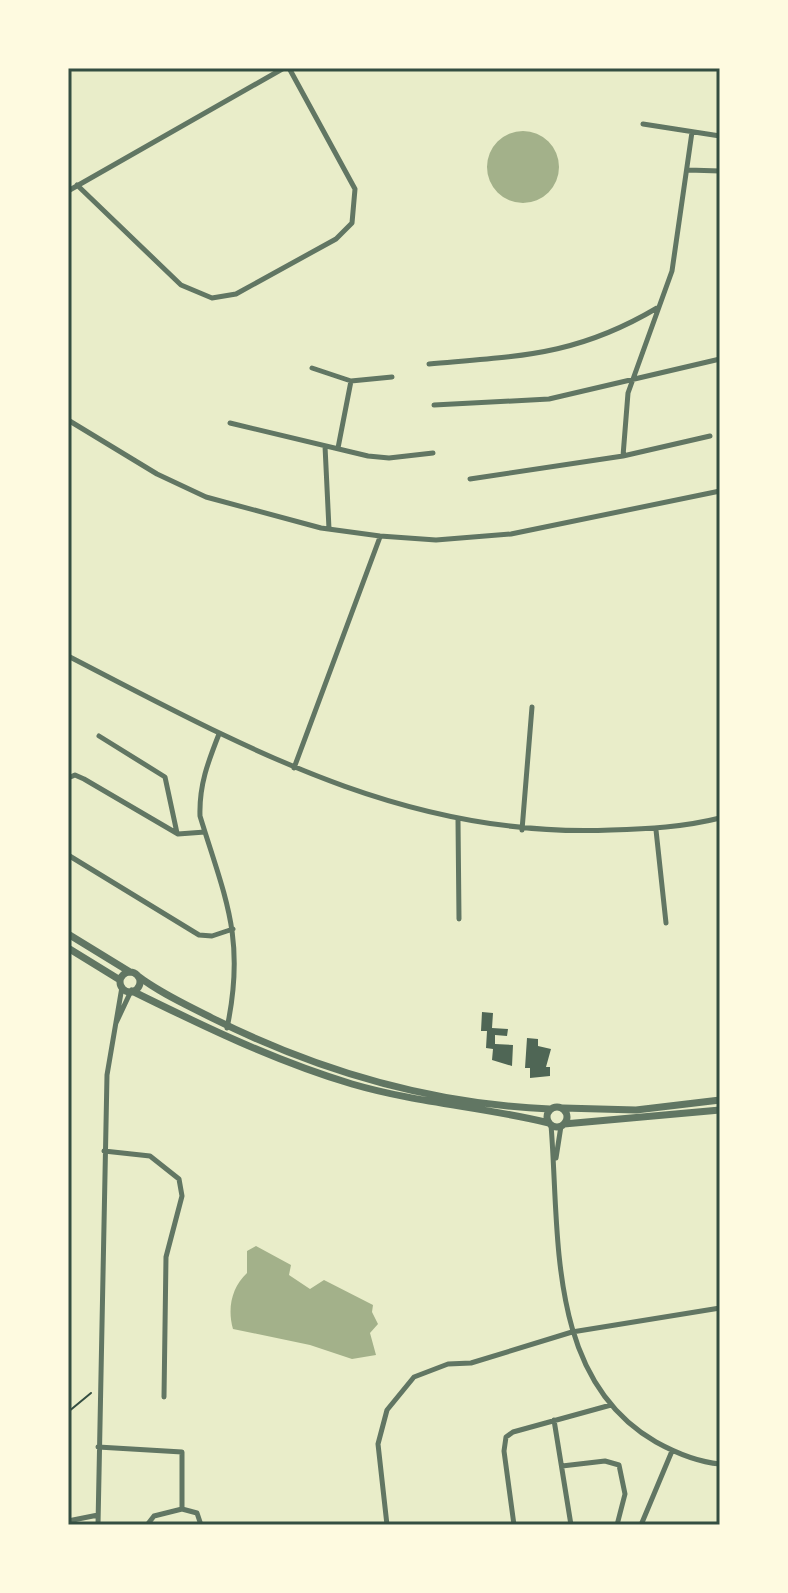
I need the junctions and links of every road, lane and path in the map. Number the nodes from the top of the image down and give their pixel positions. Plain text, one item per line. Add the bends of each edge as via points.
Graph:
1 (287, 68) edge
2 (643, 124) dead end
3 (692, 132) junction
4 (720, 136) edge
5 (688, 170) junction
6 (720, 171) edge
7 (77, 185) junction
8 (68, 191) edge
9 (657, 308) junction
10 (720, 359) edge
11 (429, 364) dead end
12 (312, 368) dead end
13 (392, 377) dead end
14 (634, 378) junction
15 (351, 381) junction
16 (434, 405) dead end
17 (68, 420) edge
18 (230, 423) dead end
19 (710, 436) dead end
20 (325, 446) junction
21 (338, 448) junction
22 (433, 453) dead end
23 (623, 456) junction
24 (470, 479) dead end
25 (720, 491) edge
26 (329, 529) junction
27 (380, 536) junction
28 (68, 656) edge
29 (532, 707) dead end
30 (219, 734) junction
31 (99, 736) dead end
32 (294, 768) junction
33 (68, 778) edge
34 (720, 818) edge
35 (458, 820) junction
36 (522, 830) junction
37 (656, 830) junction
38 (205, 832) junction
39 (178, 834) junction
40 (68, 855) edge
41 (459, 919) dead end
42 (666, 923) dead end
43 (233, 929) junction
44 (68, 934) edge
45 (68, 948) edge
46 (134, 974) junction
47 (121, 984) junction
48 (132, 991) junction
49 (115, 1024) junction
50 (227, 1026) junction
51 (224, 1036) junction
52 (720, 1100) edge
53 (563, 1108) junction
54 (550, 1109) junction
55 (720, 1110) edge
56 (550, 1124) junction
57 (563, 1125) junction
58 (104, 1151) junction
59 (555, 1167) junction
60 (720, 1308) edge
61 (572, 1332) junction
62 (100, 1388) junction
63 (164, 1397) dead end
64 (611, 1405) junction
65 (68, 1412) edge
66 (554, 1420) junction
67 (98, 1447) junction
68 (672, 1451) junction
69 (720, 1464) edge
70 (562, 1466) junction
71 (182, 1509) junction
72 (98, 1515) junction
73 (68, 1521) edge
74 (98, 1525) edge
75 (147, 1525) edge
76 (201, 1525) edge
77 (387, 1525) edge
78 (514, 1525) edge
79 (571, 1525) edge
80 (617, 1525) edge
81 (641, 1525) edge

1 - 7 street
1 - 7 street via 355,189 352,223 324,246 236,294 201,296 181,285
2 - 3 street
3 - 4 street
3 - 5 street
5 - 6 street
5 - 9 street via 672,271
7 - 8 street
9 - 11 street via 597,337 545,354
9 - 14 street
10 - 14 street
12 - 15 street
13 - 15 street
14 - 16 street via 549,399
14 - 23 street via 625,404
15 - 21 street
17 - 26 street via 184,488
18 - 20 street
19 - 23 street
20 - 21 street
20 - 26 street
21 - 22 street via 389,458
23 - 24 street
25 - 27 street via 511,534 436,540
26 - 27 street
27 - 32 street
28 - 30 street
29 - 36 street
30 - 32 street
30 - 38 street via 200,785
31 - 39 street via 165,777
32 - 35 street
33 - 39 street via 84,779
34 - 37 street
35 - 36 street
35 - 41 street
36 - 37 street
37 - 42 street
38 - 39 street
38 - 43 street
40 - 43 street via 199,935
43 - 50 street
44 - 46 street
45 - 47 street
46 - 47 street
46 - 48 street via 139,985
46 - 50 street
47 - 48 street
47 - 49 street
48 - 49 street
48 - 51 street
49 - 58 street
50 - 51 street
50 - 54 street via 293,1056 405,1090
51 - 56 street via 351,1084
52 - 53 street via 636,1110
53 - 54 street
53 - 57 street
54 - 56 street
55 - 57 street
56 - 57 street
56 - 59 street
57 - 59 street
58 - 62 street
58 - 63 street via 150,1156 179,1179 182,1196 166,1257
59 - 61 street via 556,1239
60 - 61 street
61 - 64 street
61 - 77 street via 414,1377 383,1420 378,1460
62 - 65 path
62 - 67 street
64 - 66 street
64 - 68 street via 632,1428
66 - 70 street
66 - 78 street via 506,1437
67 - 71 street via 182,1452
67 - 72 street
68 - 69 street
68 - 81 street
70 - 79 street
70 - 80 street via 605,1461 619,1465 625,1494
71 - 75 street via 154,1516
71 - 76 street via 197,1513
72 - 73 street
72 - 74 street

